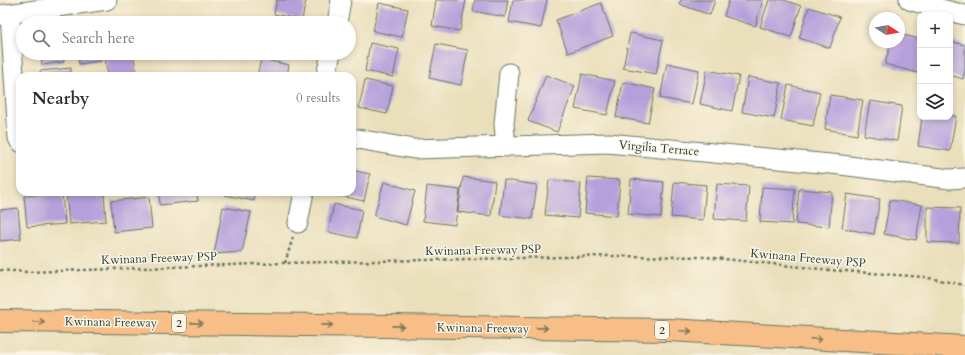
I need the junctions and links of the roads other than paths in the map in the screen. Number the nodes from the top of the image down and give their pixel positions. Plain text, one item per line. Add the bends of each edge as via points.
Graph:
1 (107, 0) edge
2 (341, 0) edge
3 (909, 0) edge
4 (5, 15) edge
5 (965, 15) edge
6 (338, 16) edge
7 (329, 60) edge
8 (327, 72) edge
9 (509, 73) dead end
10 (16, 119) edge
11 (356, 139) edge
12 (506, 146) junction
13 (965, 178) edge
14 (303, 196) edge
15 (298, 223) road end
16 (0, 322) edge
17 (965, 348) edge

1 - 4 street
2 - 6 street
3 - 5 street
4 - 10 street
7 - 8 street
9 - 12 street via 504,124
11 - 12 street, Virgilia Terrace via 414,149
12 - 13 street, Virgilia Terrace via 608,144 841,165 950,179
14 - 15 street
16 -> 17 highway, Kwinana Freeway / 2 via 669,330

